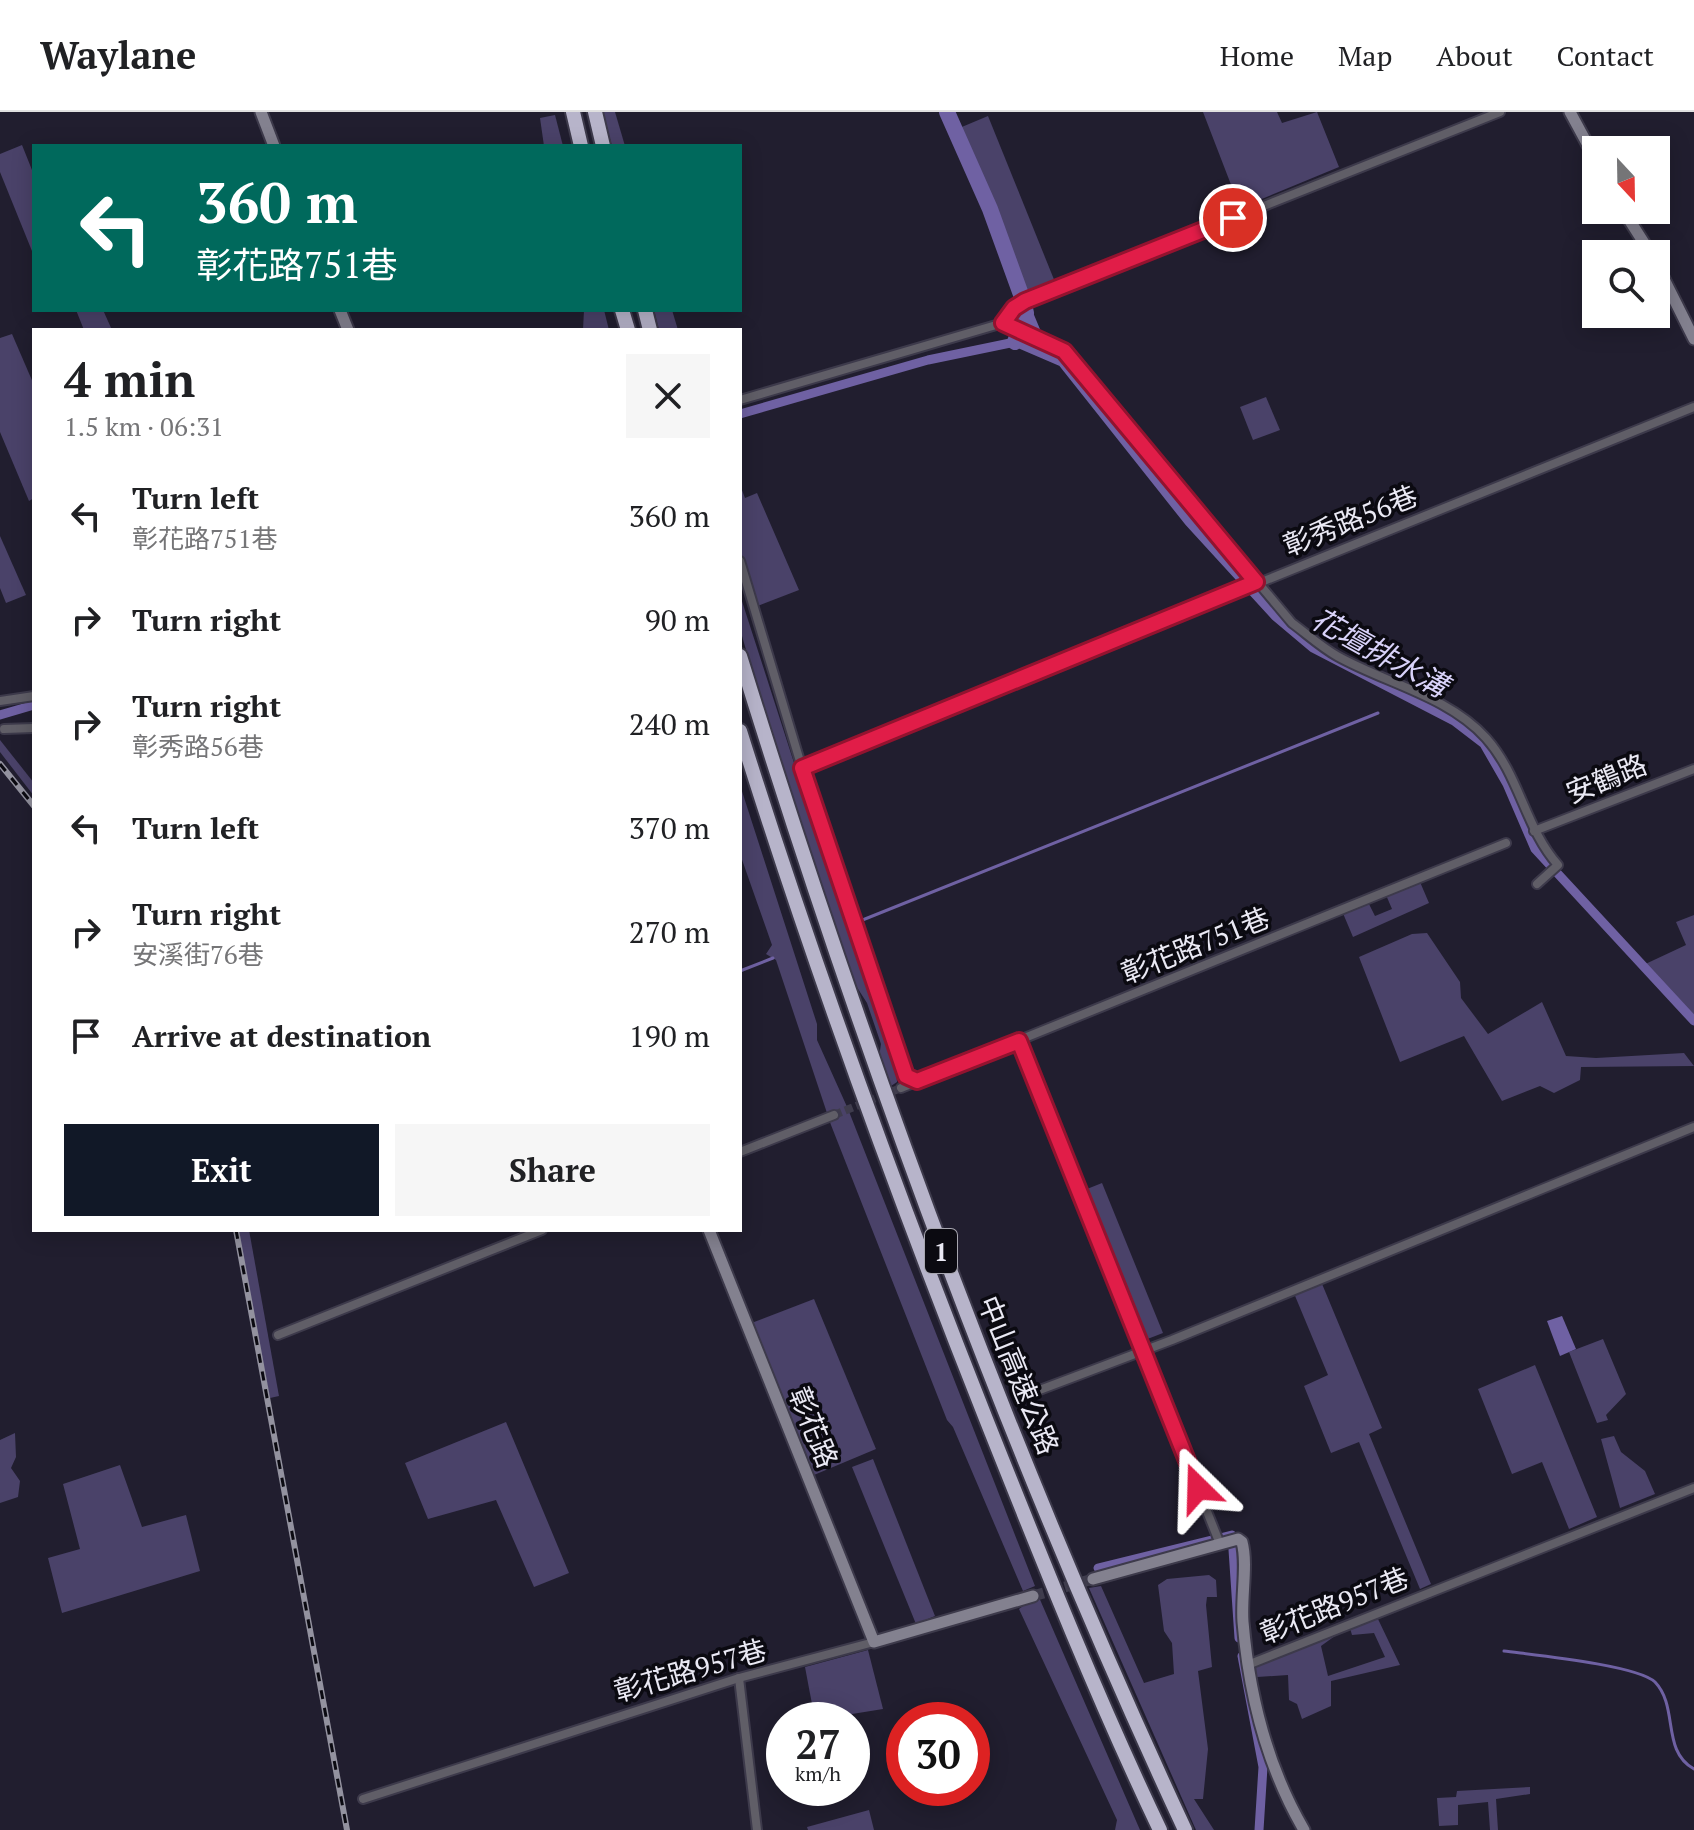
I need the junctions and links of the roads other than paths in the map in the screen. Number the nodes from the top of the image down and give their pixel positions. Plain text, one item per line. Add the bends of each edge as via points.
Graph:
1 (261, 112) edge
2 (573, 112) edge
3 (595, 112) edge
4 (1500, 112) edge
5 (1570, 112) edge
6 (1583, 136) edge
7 (273, 144) edge
8 (581, 144) edge
9 (603, 144) edge
10 (1670, 291) edge
11 (1003, 323) junction
12 (1694, 339) edge
13 (742, 399) edge
14 (1694, 407) edge
15 (742, 568) edge
16 (1256, 582) junction
17 (742, 662) edge
18 (32, 696) edge
19 (0, 701) edge
20 (32, 728) edge
21 (4, 729) dead end
22 (742, 737) edge
23 (802, 768) junction
24 (1694, 769) edge
25 (1534, 831) junction
26 (1506, 843) dead end
27 (1537, 884) dead end
28 (1019, 1041) junction
29 (917, 1081) junction
30 (901, 1088) tunnel mouth
31 (834, 1115) tunnel mouth
32 (1694, 1127) edge
33 (742, 1151) edge
34 (537, 1232) edge
35 (710, 1232) edge
36 (278, 1335) dead end
37 (1143, 1350) junction
38 (1029, 1394) dead end
39 (1694, 1488) edge
40 (1220, 1544) junction
41 (1093, 1579) tunnel mouth
42 (1033, 1596) tunnel mouth
43 (874, 1642) junction
44 (1250, 1664) junction
45 (739, 1678) junction
46 (363, 1799) dead end
47 (757, 1830) edge
48 (1160, 1830) edge
49 (1185, 1830) edge
50 (1304, 1830) edge

1 - 7 street
2 - 8 highway
3 - 9 highway
4 - 11 street via 1025,301
5 - 6 street
10 - 12 street
11 - 13 street
11 - 16 street via 1064,351
14 - 16 street, 彰秀路56巷
15 - 23 street
16 - 23 street, 彰秀路56巷
16 - 25 street via 1292,623 1335,655 1445,706 1485,736 1517,785
17 - 49 highway, 中山高速公路 / 1 via 812,883 945,1262 1066,1563
18 - 19 street
20 - 21 street
22 - 48 highway, 中山高速公路 / 1 via 824,990 905,1215 1069,1625
23 - 29 street via 906,1076
24 - 25 street, 安鶴路
25 - 27 street via 1558,865
26 - 28 street, 彰花路751巷
28 - 29 street, 彰花路751巷
28 - 37 street
29 - 30 street, 彰花路751巷
31 - 33 street
32 - 37 street
34 - 36 street
35 - 43 street, 彰花路
37 - 38 street
37 - 40 street
39 - 44 street, 彰花路957巷
40 - 41 street
40 - 44 street, 彰花路957巷 via 1238,1539 1244,1549 1241,1589
42 - 43 street, 彰花路957巷
43 - 45 street, 彰花路957巷
44 - 50 street via 1272,1769
45 - 46 street, 彰花路957巷
45 - 47 street

